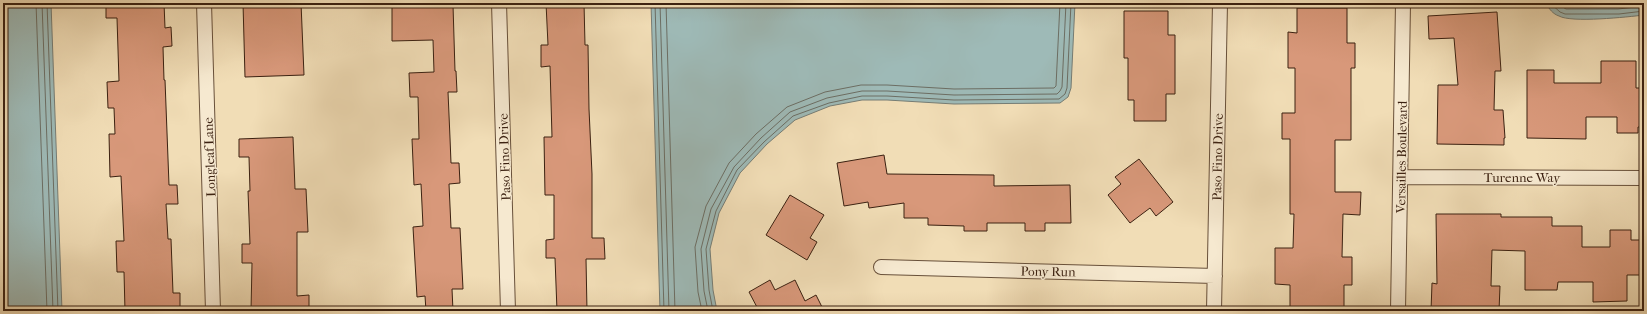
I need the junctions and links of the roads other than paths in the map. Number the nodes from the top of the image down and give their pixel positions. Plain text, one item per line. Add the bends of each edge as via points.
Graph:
1 (204, 3) edge
2 (499, 3) edge
3 (1220, 3) edge
4 (1403, 3) edge
5 (1401, 177) junction
6 (1644, 178) edge
7 (881, 268) dead end
8 (1215, 276) junction
9 (213, 311) edge
10 (508, 311) edge
11 (1214, 311) edge
12 (1398, 311) edge

1 - 9 street, Longleaf Lane
2 - 10 street, Paso Fino Drive
3 - 8 street, Paso Fino Drive
4 - 5 street, Versailles Boulevard
5 - 6 street, Turenne Way
5 - 12 street, Versailles Boulevard
7 - 8 street, Pony Run
8 - 11 street, Paso Fino Drive

